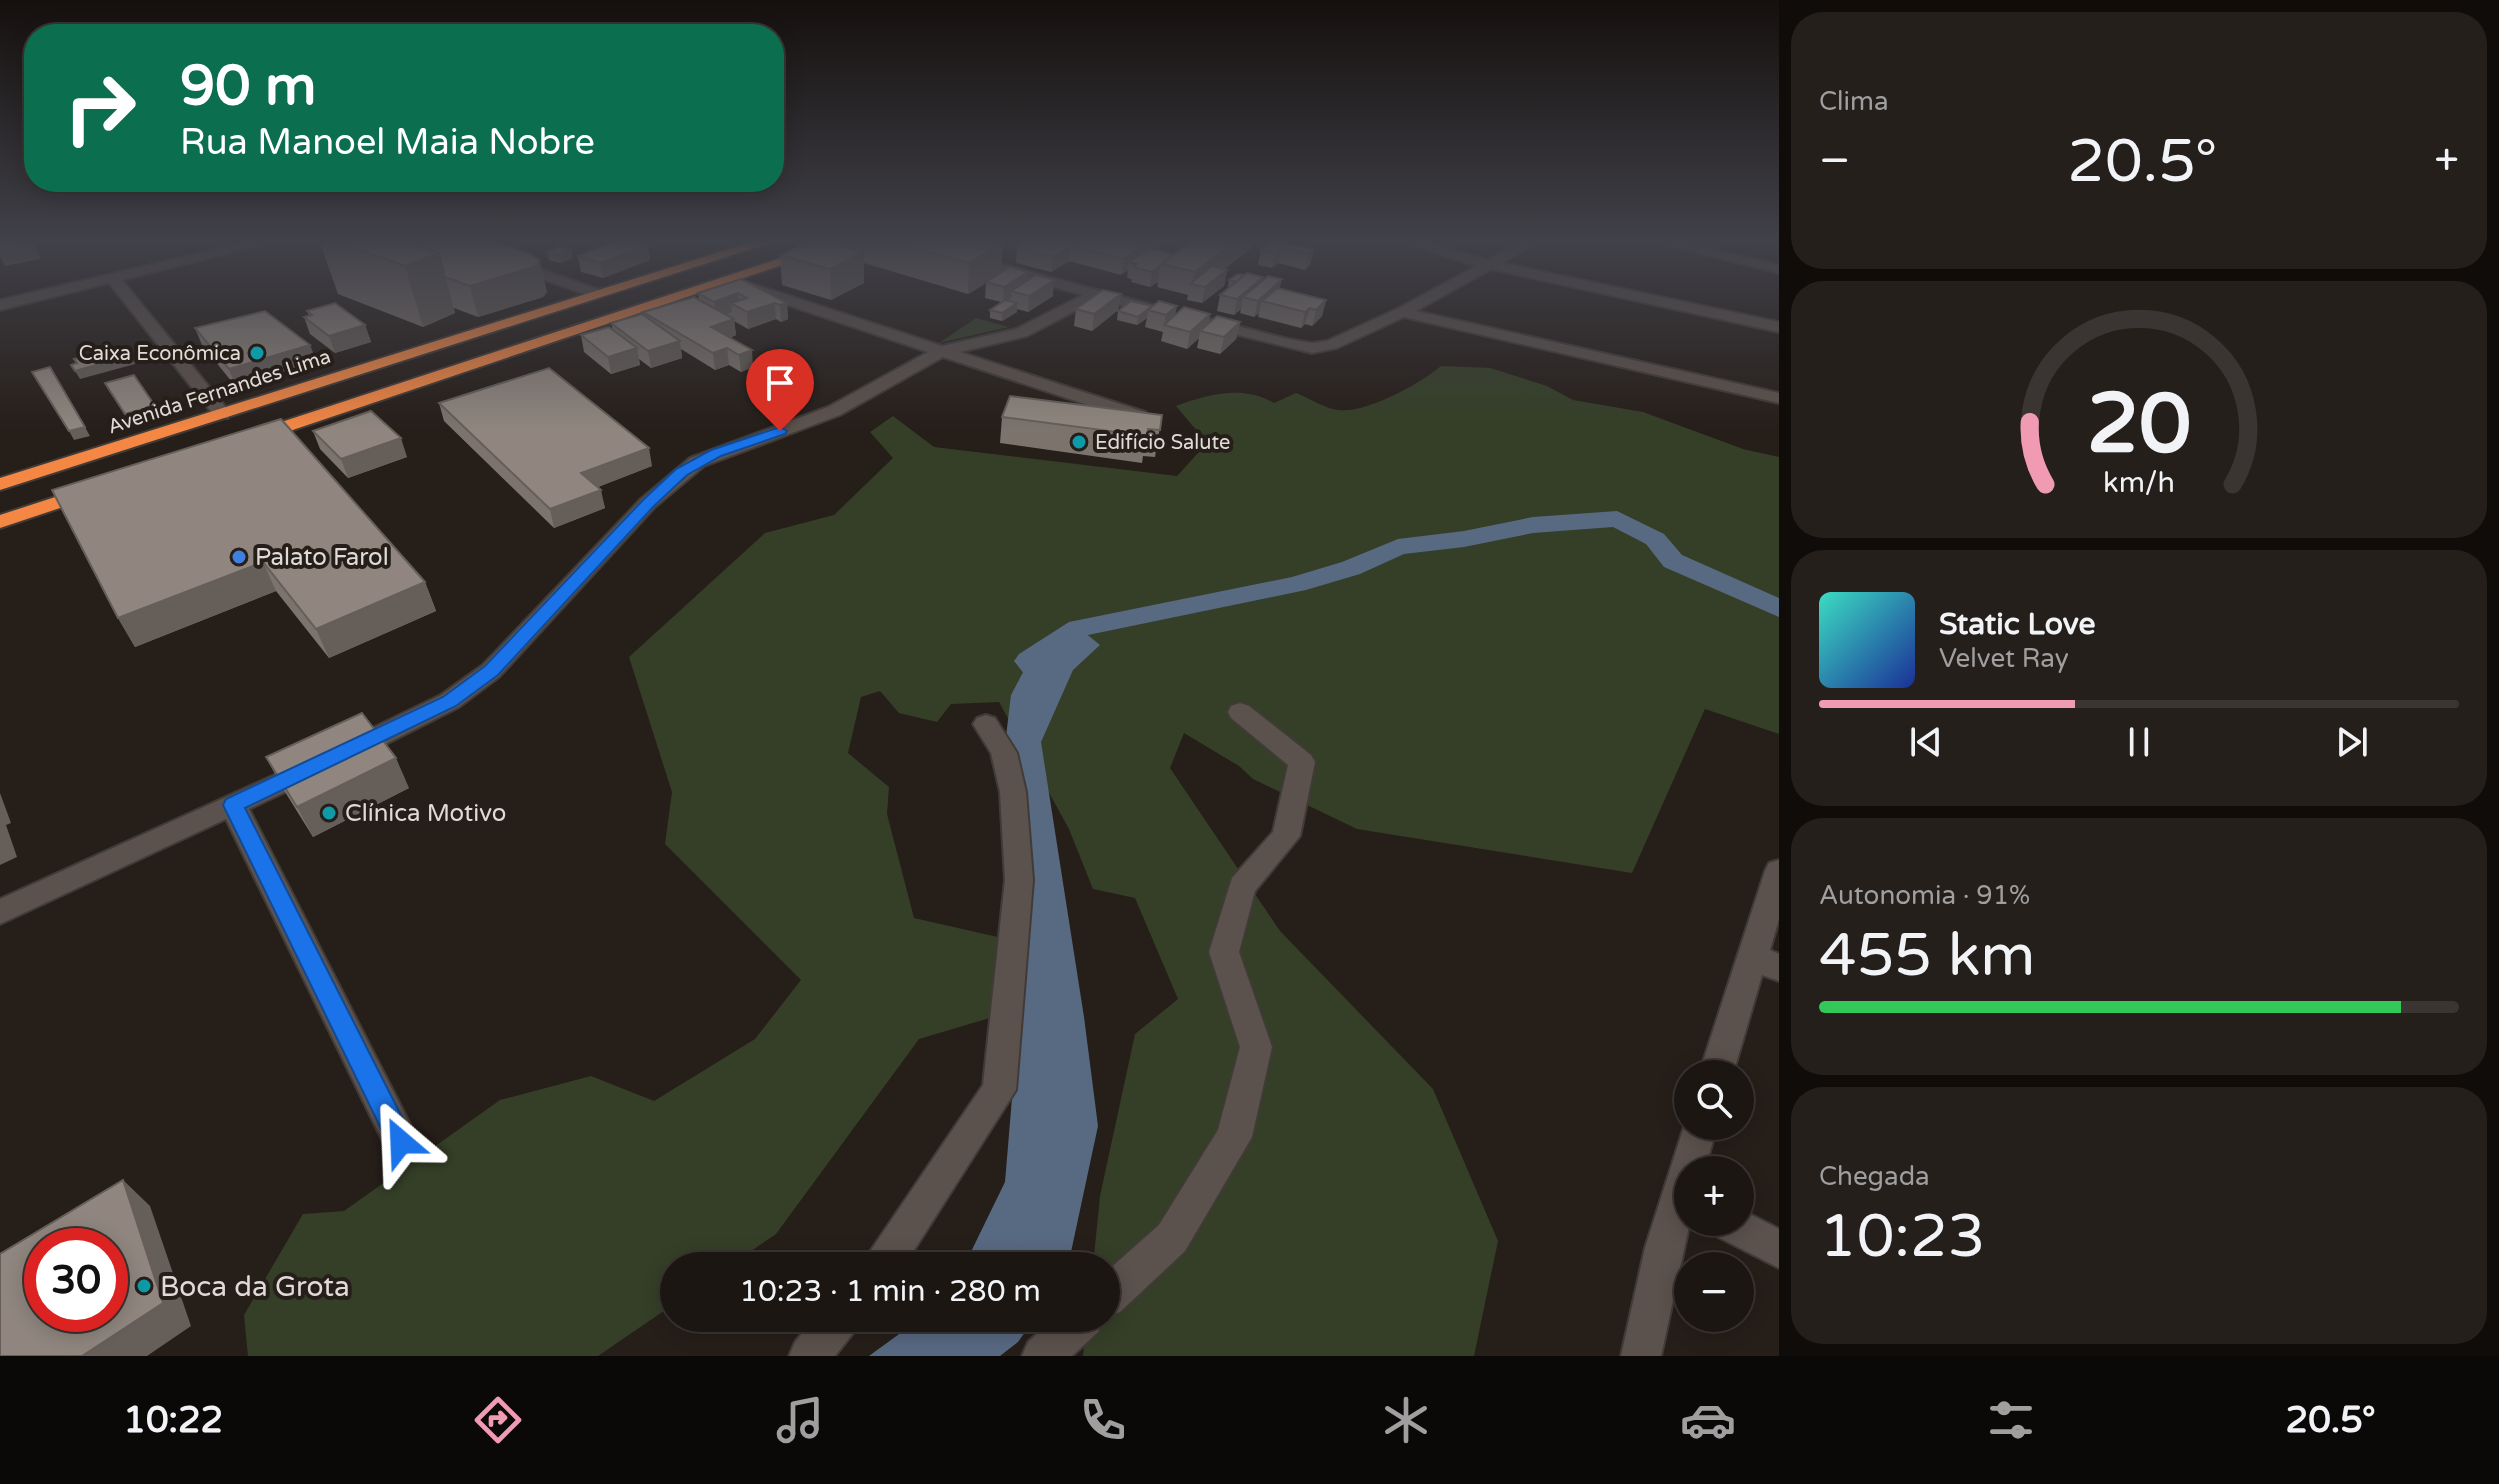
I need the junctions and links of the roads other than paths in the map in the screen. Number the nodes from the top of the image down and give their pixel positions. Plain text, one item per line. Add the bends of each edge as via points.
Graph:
1 (132, 303) edge
2 (569, 303) edge
3 (657, 303) edge
4 (797, 303) edge
5 (1079, 303) edge
6 (1131, 303) edge
7 (1419, 303) edge
8 (1668, 303) edge
9 (1408, 309) junction
10 (1779, 327) edge
11 (987, 343) junction
12 (941, 351) junction
13 (982, 365) junction
14 (1779, 398) edge
15 (222, 414) junction
16 (1139, 416) edge
17 (237, 443) edge
18 (0, 484) edge
19 (104, 487) edge
20 (0, 522) edge
21 (1240, 712) dead end
22 (986, 724) dead end
23 (233, 805) junction
24 (1779, 871) edge
25 (0, 912) edge
26 (1765, 962) edge
27 (1722, 1060) edge
28 (401, 1142) dead end
29 (1674, 1224) edge
30 (1754, 1236) edge
31 (1779, 1249) edge
32 (891, 1252) edge
33 (1120, 1285) edge
34 (829, 1332) edge
35 (1069, 1332) edge
36 (809, 1356) edge
37 (1042, 1356) edge
38 (1641, 1356) edge

1 - 15 street
2 - 15 highway, Avenida Fernandes Lima
3 - 17 highway
4 - 12 street
5 - 11 street via 1035,327
6 - 9 street via 1319,348
7 - 9 street
8 - 10 street
9 - 14 street
11 - 12 street
11 - 13 street
12 - 13 street
12 - 23 street via 834,411 689,467 648,503 491,671 450,701
13 - 16 street
15 - 18 highway, Avenida Fernandes Lima
19 - 20 highway
21 - 33 street via 1302,762 1286,836 1242,886 1224,952 1256,1047 1234,1137 1172,1238
22 - 32 street via 1004,753 1013,792 1019,880 999,1090
23 - 25 street
23 - 28 street
24 - 26 street
26 - 27 street
29 - 38 street
30 - 31 street
34 - 36 street
35 - 37 street

